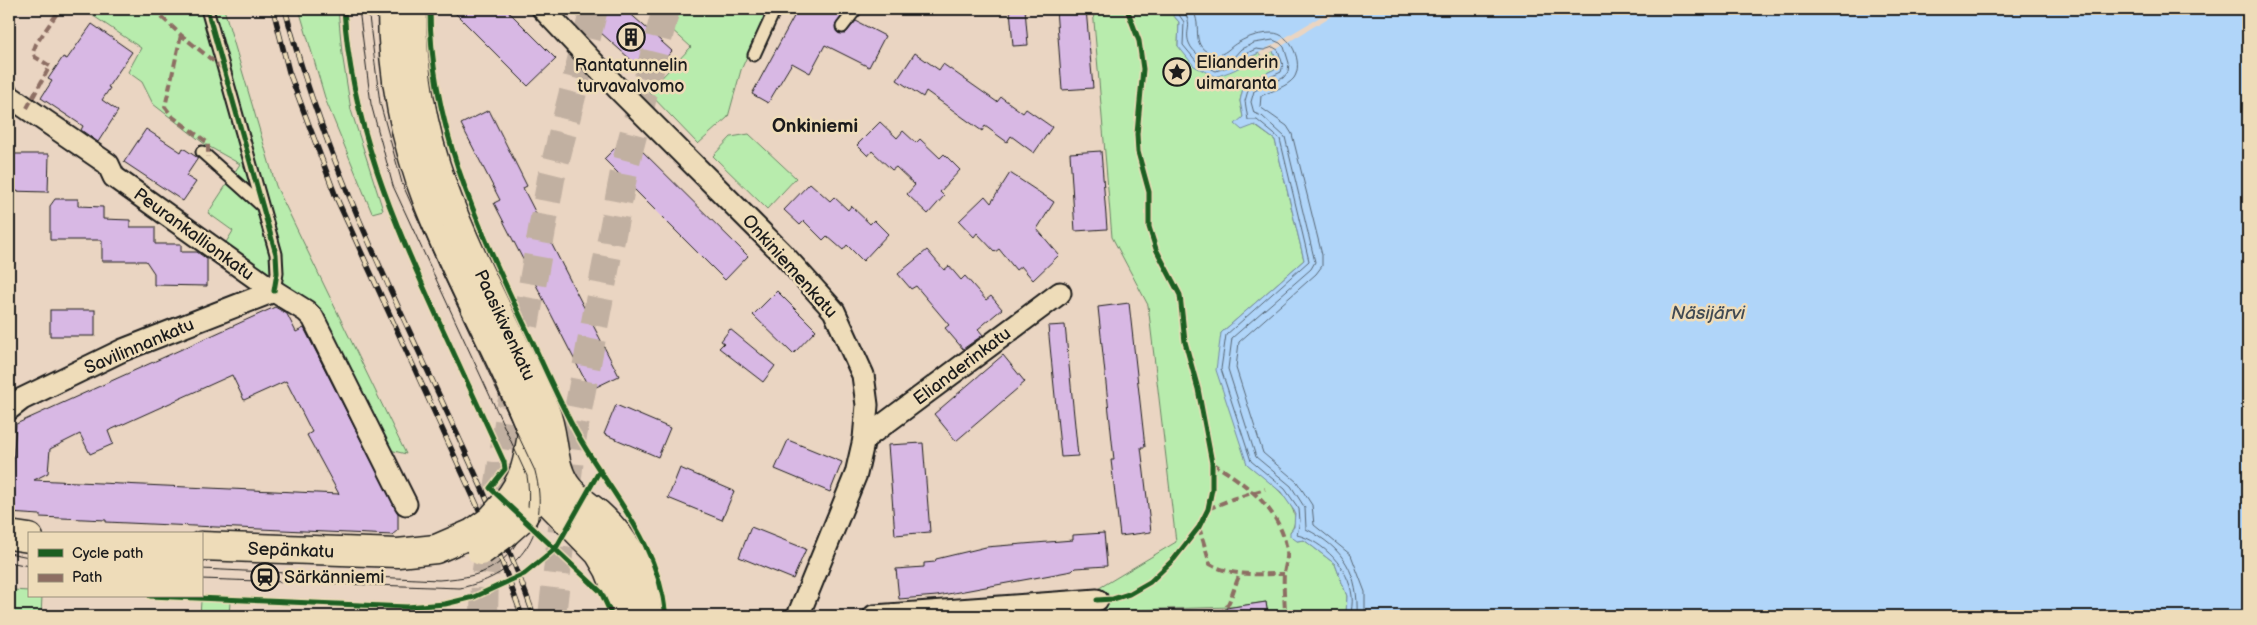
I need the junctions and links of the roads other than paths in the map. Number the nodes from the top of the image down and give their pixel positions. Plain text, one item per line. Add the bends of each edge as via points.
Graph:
1 (207, 9) edge
2 (392, 9) edge
3 (412, 9) edge
4 (543, 9) edge
5 (776, 9) edge
6 (856, 9) edge
7 (842, 27) dead end
8 (754, 55) dead end
9 (9, 96) edge
10 (202, 152) dead end
11 (261, 204) junction
12 (274, 291) junction
13 (1060, 292) dead end
14 (9, 408) edge
15 (542, 435) junction
16 (864, 440) junction
17 (524, 500) junction
18 (565, 503) junction
19 (406, 504) dead end
20 (9, 535) edge
21 (28, 538) edge
22 (202, 546) edge
23 (1097, 600) dead end
24 (627, 616) edge
25 (648, 616) edge
26 (798, 616) edge
27 (874, 616) edge

1 - 11 lane
2 - 15 main road, Paasikivenkatu via 404,118 422,185 450,256 522,408
3 - 15 main road, Paasikivenkatu via 421,96 443,186 482,279 546,413
4 - 16 street, Onkiniemenkatu via 834,310 863,375 867,405
5 - 8 lane
6 - 7 lane
9 - 12 street, Peurankallionkatu via 108,164 114,177
10 - 11 lane
11 - 12 lane via 276,254 278,273
12 - 14 street, Savilinnankatu via 123,350
12 - 19 street, Peurankallionkatu via 314,318
13 - 16 street, Elianderinkatu
15 - 17 main road via 549,468
15 - 18 main road, Paasikivenkatu via 560,474
16 - 26 street, Onkiniemenkatu via 856,474
17 - 18 main road
17 - 18 main road, Sepänkatu via 540,510
17 - 22 main road, Sepänkatu, bridge via 504,534 477,542 449,564 411,565 380,554
18 - 24 main road, Paasikivenkatu via 609,570
18 - 25 main road, Paasikivenkatu via 613,528 634,556
20 - 21 main road
23 - 27 street

